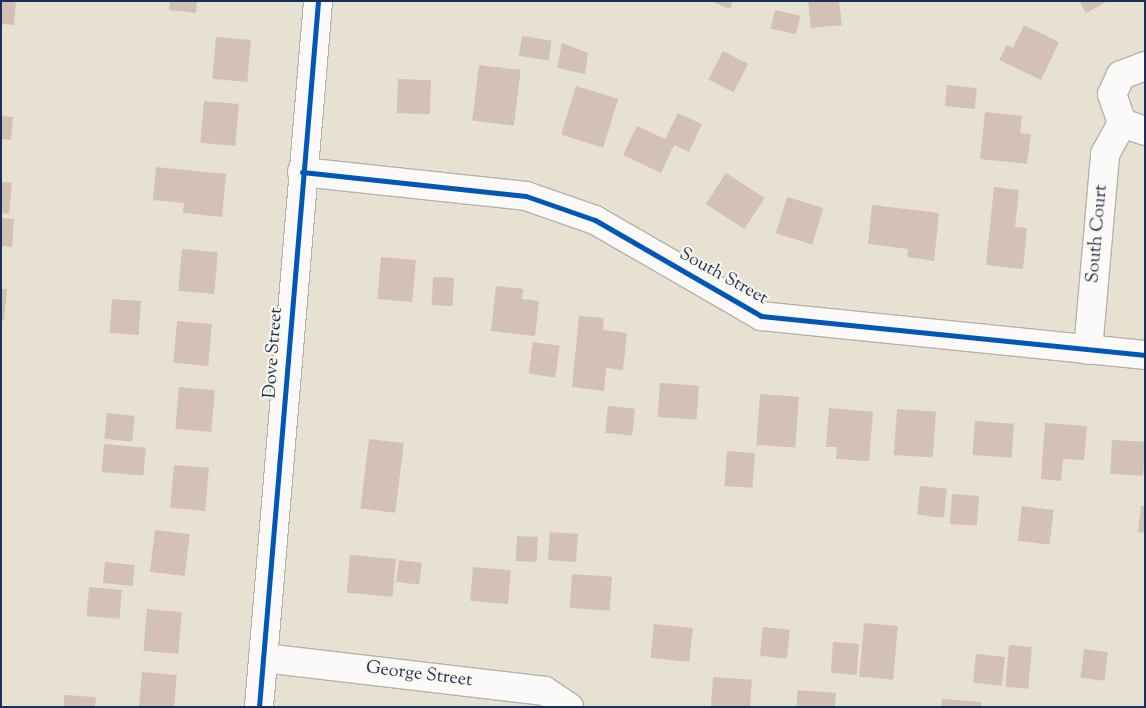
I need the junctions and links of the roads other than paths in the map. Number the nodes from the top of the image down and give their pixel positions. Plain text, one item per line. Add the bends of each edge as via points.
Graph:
1 (318, 1) edge
2 (1145, 66) edge
3 (1133, 127) edge
4 (302, 172) junction
5 (1088, 350) junction
6 (1145, 355) edge
7 (264, 658) junction
8 (259, 707) edge
9 (569, 707) edge

1 - 4 street, Dove Street
2 - 3 street, South Court via 1130,69 1115,84 1112,104
3 - 5 street, South Court via 1105,154
4 - 5 street, South Street via 526,196 595,220 761,316
4 - 7 street, Dove Street
5 - 6 street, South Street
7 - 8 street, Dove Street
7 - 9 street, George Street via 545,690

